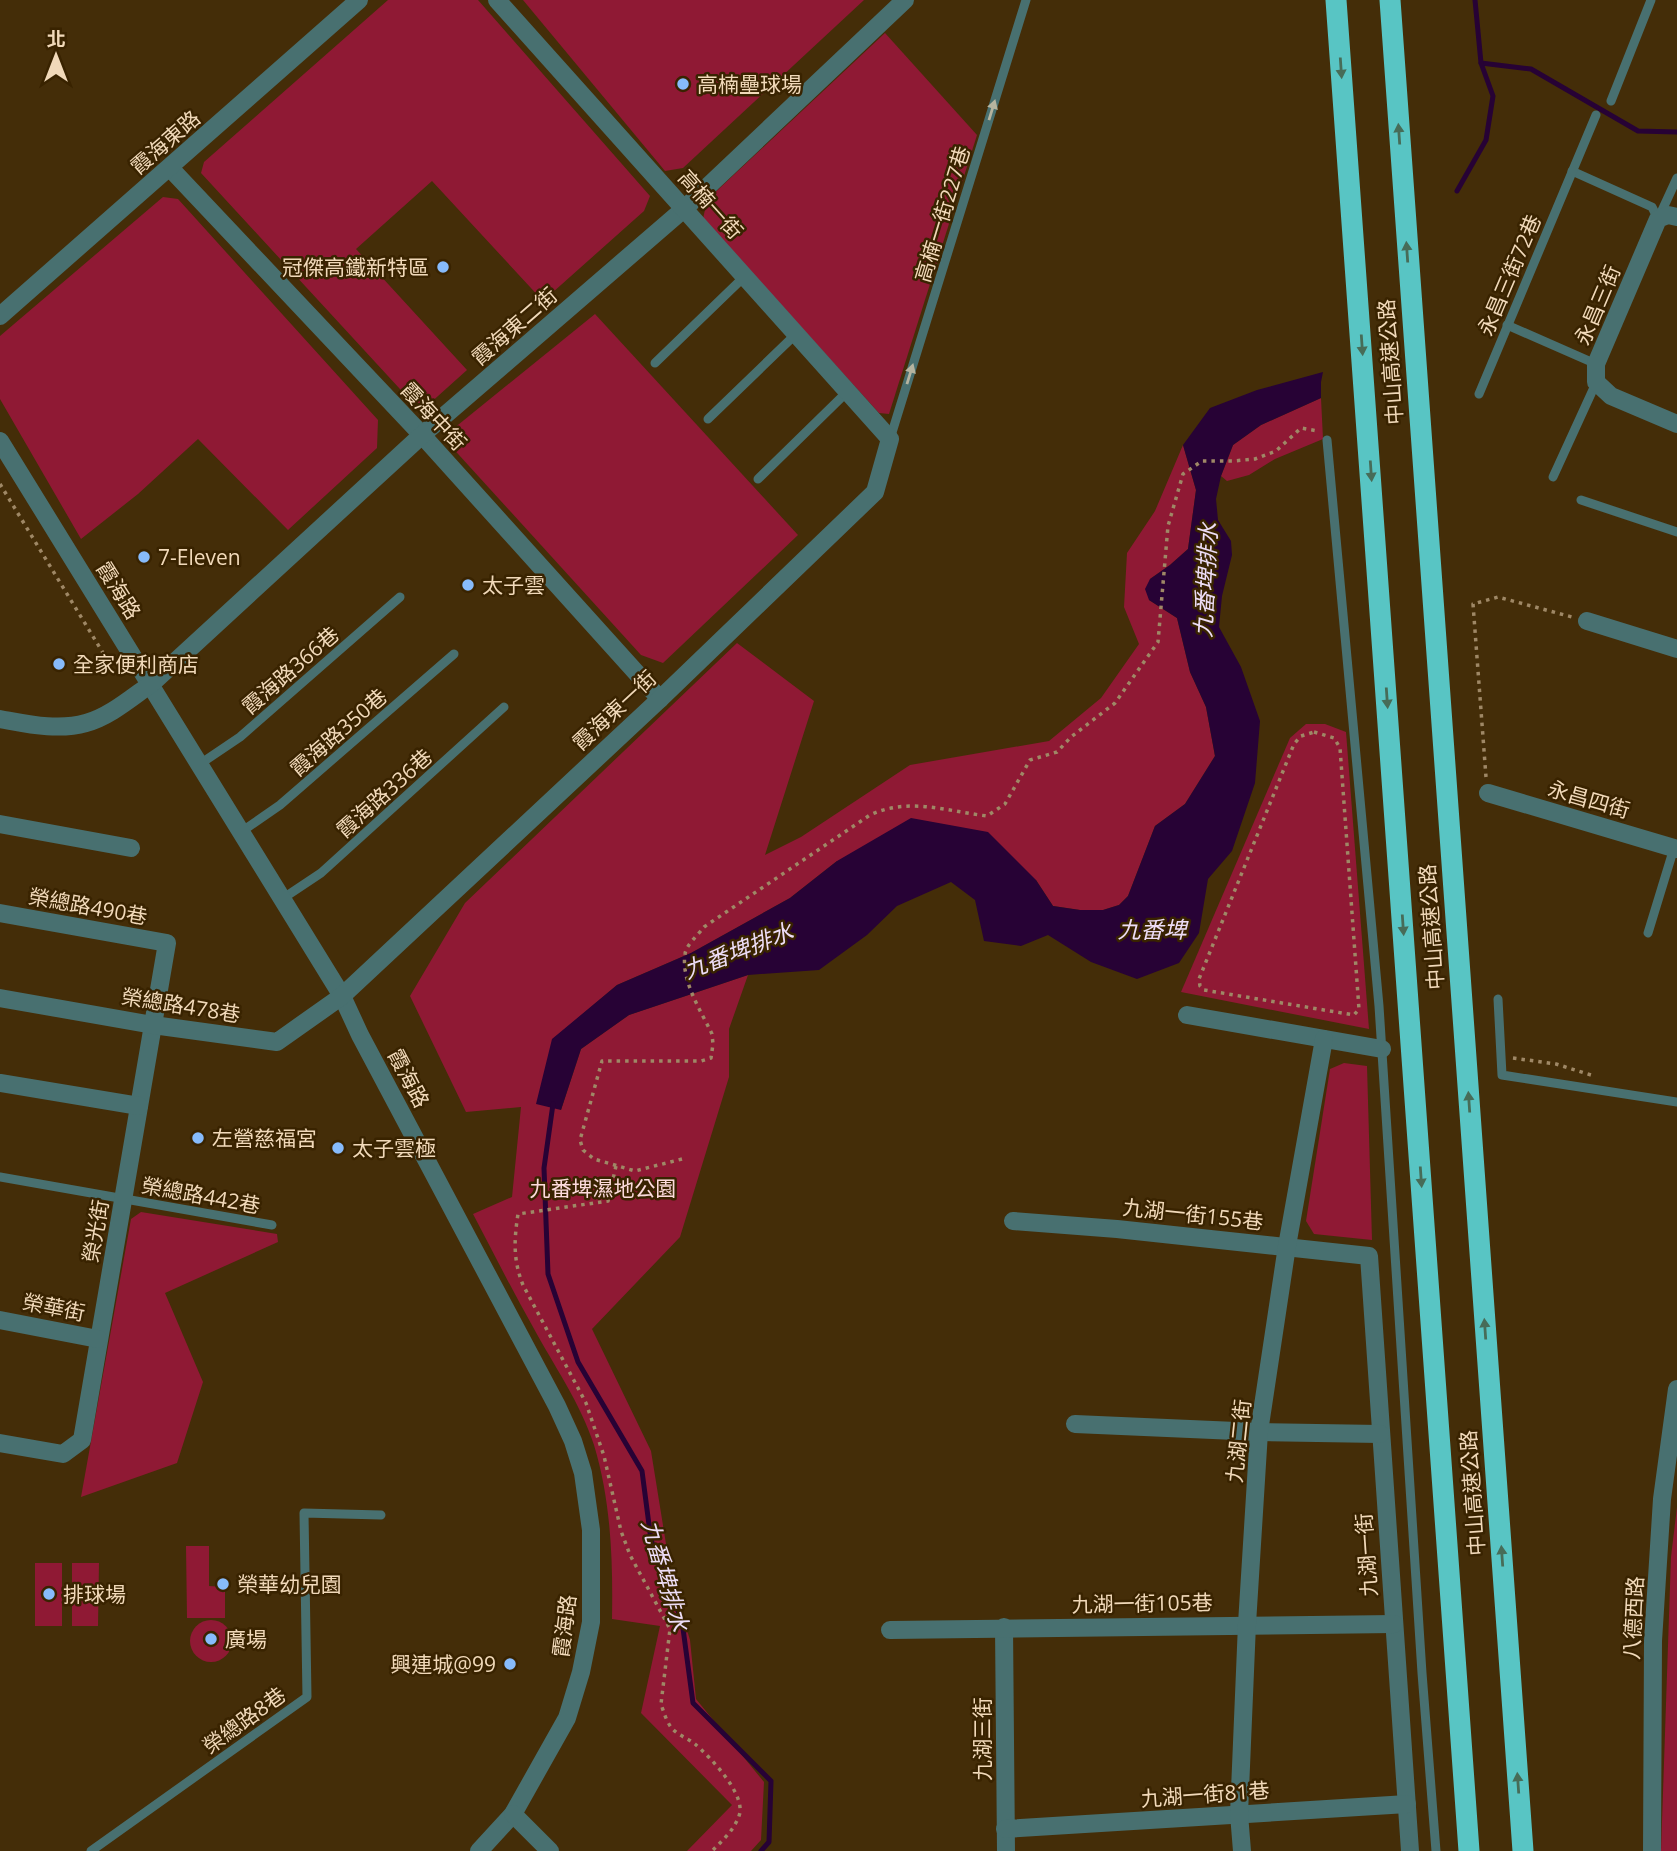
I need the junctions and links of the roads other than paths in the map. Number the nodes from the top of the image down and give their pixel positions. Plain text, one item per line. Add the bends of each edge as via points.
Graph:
1 (359, 0) edge
2 (498, 0) edge
3 (905, 0) edge
4 (1026, 0) edge
5 (1336, 0) edge
6 (1390, 0) edge
7 (1651, 0) edge
8 (1611, 101) dead end
9 (1596, 115) dead end
10 (170, 168) junction
11 (1572, 171) junction
12 (1677, 178) edge
13 (685, 208) junction
14 (1677, 217) edge
15 (1658, 219) junction
16 (745, 276) junction
17 (0, 316) edge
18 (1507, 325) junction
19 (796, 334) junction
20 (655, 362) dead end
21 (1596, 364) junction
22 (1597, 382) junction
23 (848, 391) junction
24 (1479, 394) dead end
25 (708, 419) dead end
26 (1677, 424) edge
27 (422, 435) junction
28 (890, 439) junction
29 (1327, 440) road end
30 (0, 441) edge
31 (1553, 477) dead end
32 (758, 479) dead end
33 (1581, 500) dead end
34 (1677, 533) edge
35 (400, 597) dead end
36 (1587, 621) road end
37 (1677, 649) edge
38 (454, 654) dead end
39 (151, 684) junction
40 (660, 699) junction
41 (504, 708) dead end
42 (0, 719) edge
43 (200, 764) junction
44 (1488, 793) road end
45 (0, 824) edge
46 (241, 832) junction
47 (131, 848) dead end
48 (1676, 848) edge
49 (282, 899) junction
50 (0, 914) edge
51 (1648, 933) dead end
52 (167, 943) joint
53 (342, 996) junction
54 (0, 999) edge
55 (1498, 999) dead end
56 (1187, 1015) dead end
57 (153, 1025) junction
58 (1324, 1039) junction
59 (1381, 1049) junction
60 (0, 1083) edge
61 (1677, 1102) edge
62 (139, 1106) junction
63 (0, 1177) edge
64 (124, 1199) junction
65 (1013, 1221) dead end
66 (272, 1225) dead end
67 (1287, 1247) junction
68 (1369, 1256) joint
69 (0, 1320) edge
70 (99, 1339) junction
71 (1677, 1389) edge
72 (1075, 1424) dead end
73 (1259, 1432) junction
74 (1380, 1434) junction
75 (0, 1443) edge
76 (381, 1515) dead end
77 (1247, 1624) junction
78 (1394, 1624) junction
79 (1004, 1627) junction
80 (890, 1630) dead end
81 (1407, 1804) junction
82 (513, 1814) junction
83 (1239, 1814) junction
84 (1005, 1829) junction
85 (91, 1851) edge
86 (479, 1851) edge
87 (550, 1851) edge
88 (1006, 1851) edge
89 (1242, 1851) edge
90 (1410, 1851) edge
91 (1436, 1851) edge
92 (1469, 1851) edge
93 (1523, 1851) edge
94 (1652, 1851) edge

1 - 10 street, 霞海東路
2 - 13 street, 高楠一街
3 - 13 street, 霞海東二街
28 -> 4 lane, 高楠一街227巷
5 -> 92 highway, 中山高速公路
93 -> 6 highway, 中山高速公路
7 - 8 lane
9 - 11 lane, 永昌三街72巷
10 - 17 street, 霞海東路
10 - 27 street, 霞海中街
11 - 15 lane via 1652,207
11 - 18 lane, 永昌三街72巷
12 - 15 lane
13 - 16 street, 高楠一街
13 - 27 street, 霞海東二街
14 - 15 street
15 - 21 street, 永昌三街
16 - 19 street, 高楠一街
16 - 20 lane
18 - 21 lane
18 - 24 lane, 永昌三街72巷
19 - 23 street, 高楠一街
19 - 25 lane
21 - 22 street, 永昌三街
22 - 26 street via 1611,397
22 - 31 lane
23 - 28 street, 高楠一街
23 - 32 lane
27 - 39 street, 霞海東二街
27 - 40 street, 霞海中街
28 - 40 street, 霞海東一街 via 874,492
29 - 59 lane
30 - 39 street, 霞海路
33 - 34 lane
35 - 43 lane, 霞海路366巷 via 240,737
36 - 37 street
38 - 46 lane, 霞海路350巷 via 280,806
39 - 42 street, 霞海東二街 via 89,723 41,726
39 - 43 street, 霞海路
40 - 53 street, 霞海東一街
41 - 49 lane, 霞海路336巷 via 321,873
43 - 46 street, 霞海路
44 - 48 street, 永昌四街
45 - 47 street
46 - 49 street, 霞海路
48 - 51 lane
49 - 53 street, 霞海路
50 - 52 street, 榮總路490巷
52 - 57 street, 榮光街
53 - 57 street, 榮總路478巷 via 277,1042
53 - 82 street, 霞海路 via 557,1406 583,1473 591,1530 591,1622 581,1672 567,1718
54 - 57 street, 榮總路478巷
55 - 61 lane via 1502,1075
56 - 58 street
57 - 62 street, 榮光街
58 - 59 street
58 - 67 street, 九湖二街
59 - 91 lane
60 - 62 street
62 - 64 street, 榮光街
63 - 64 lane, 榮總路442巷
64 - 66 lane, 榮總路442巷
64 - 70 street, 榮光街
65 - 67 street, 九湖一街155巷
67 - 68 street, 九湖一街155巷
67 - 73 street, 九湖二街
68 - 74 street, 九湖一街
69 - 70 street, 榮華街
70 - 75 street, 榮光街 via 82,1440 63,1454
71 - 94 street, 八德西路 via 1662,1499 1653,1641
72 - 73 street
73 - 74 street
73 - 77 street, 九湖二街
74 - 78 street, 九湖一街
76 - 85 lane, 榮總路8巷 via 304,1513 307,1697
77 - 78 street, 九湖一街105巷
77 - 79 street, 九湖一街105巷
77 - 83 street, 九湖二街
78 - 81 street, 九湖一街
79 - 80 street, 九湖一街105巷
79 - 84 street, 九湖三街
81 - 83 street, 九湖一街81巷
81 - 90 street, 九湖一街
82 - 86 street, 霞海路
82 - 87 street
83 - 84 street, 九湖一街81巷
83 - 89 street, 九湖二街
84 - 88 street, 九湖三街

